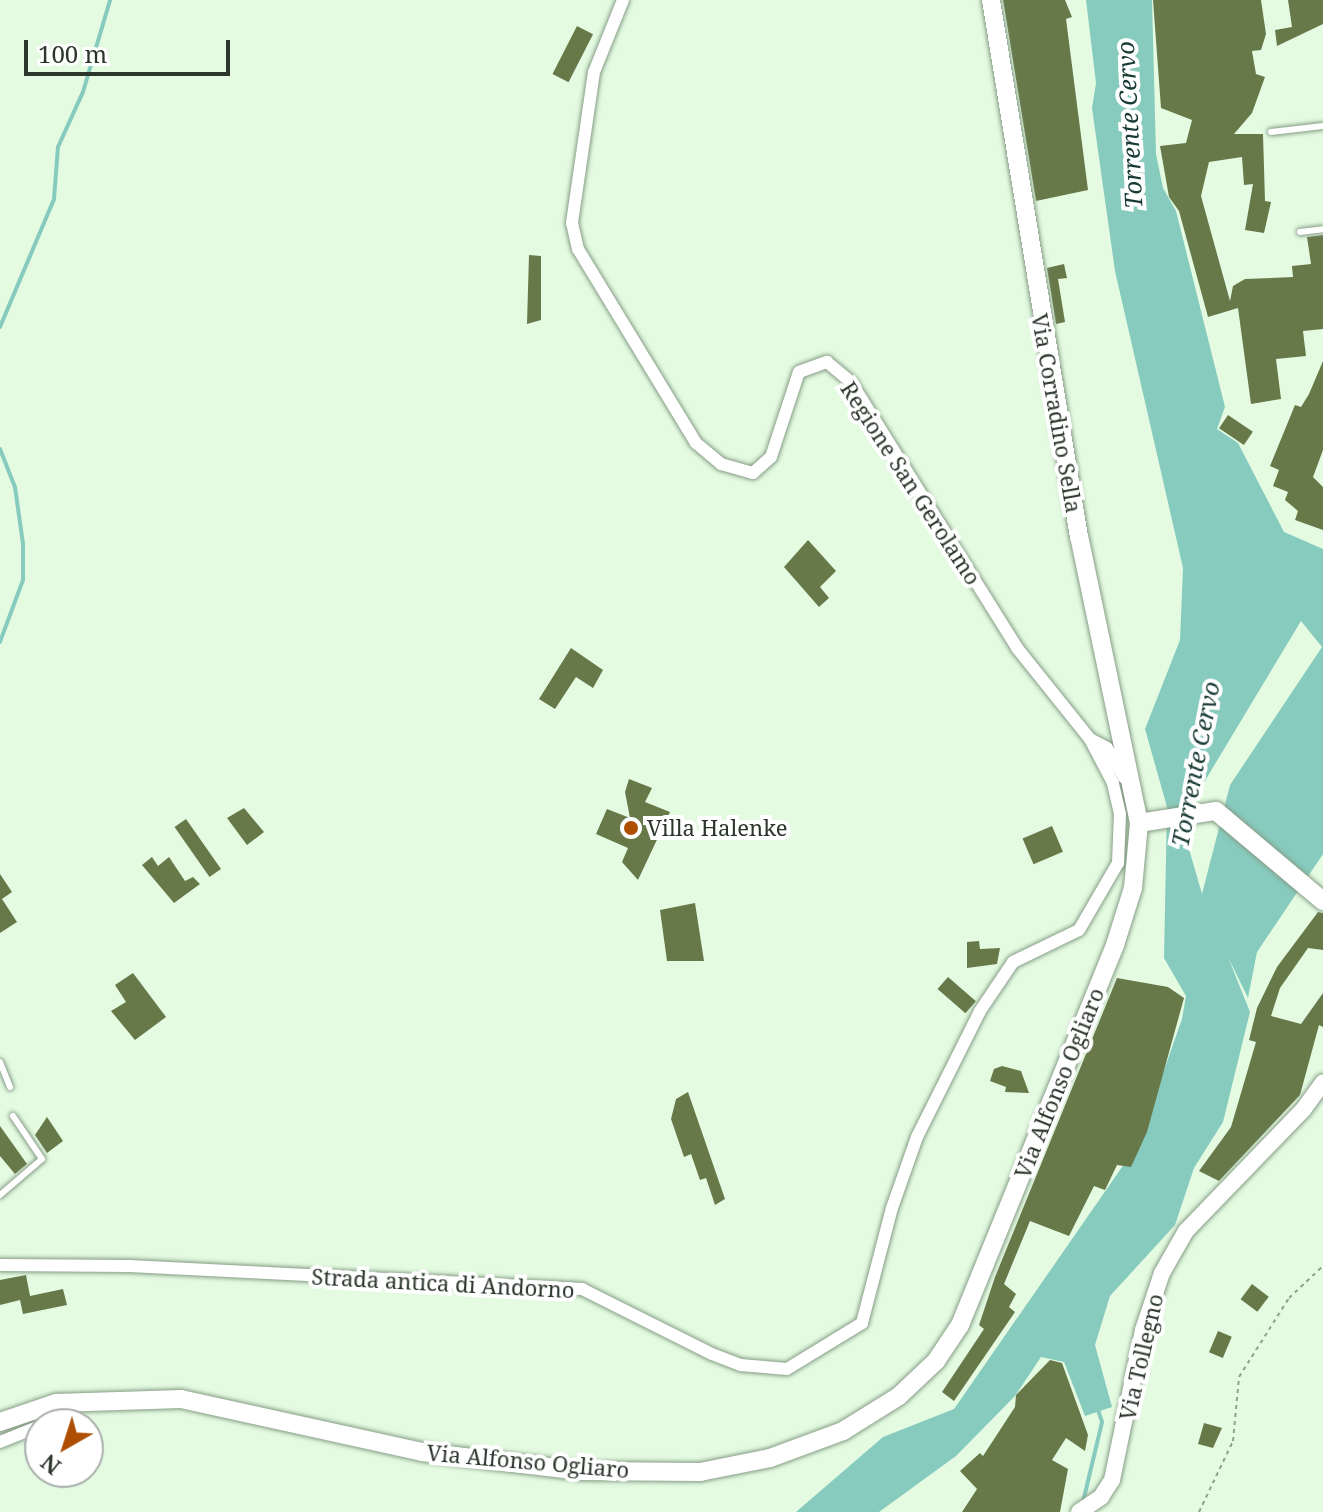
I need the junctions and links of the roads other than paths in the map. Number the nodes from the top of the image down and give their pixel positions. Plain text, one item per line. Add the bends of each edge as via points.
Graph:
1 (623, 0) edge
2 (991, 0) edge
3 (1323, 126) edge
4 (1271, 132) dead end
5 (1323, 229) edge
6 (1300, 232) dead end
7 (1092, 744) junction
8 (1135, 802) junction
9 (1146, 822) junction
10 (1323, 901) edge
11 (0, 1062) edge
12 (1323, 1082) edge
13 (10, 1087) dead end
14 (13, 1116) dead end
15 (0, 1195) edge
16 (0, 1265) edge
17 (85, 1401) junction
18 (72, 1408) edge
19 (0, 1422) edge
20 (24, 1432) edge
21 (0, 1442) edge
22 (1079, 1512) edge

1 - 7 street, Regione San Gerolamo via 594,72 572,223 578,249 696,443 721,464 753,473 771,457 799,372 827,362 851,382 1017,648
2 - 8 main road, Via Corradino Sella via 1079,537
3 - 4 lane
5 - 6 lane
7 - 8 street via 1107,748
7 - 16 street, Strada antica di Andorno via 1113,783 1120,814 1118,863 1079,930 1013,962 980,1011 917,1137 862,1323 787,1369 741,1365 582,1289
8 - 9 main road, Via Corradino Sella
9 - 10 main road via 1204,809 1227,818
9 - 17 main road, Via Alfonso Ogliaro via 1115,945 960,1325 936,1361 899,1396 843,1431 770,1458 700,1472 581,1471 422,1452 181,1399
11 - 13 lane
12 - 22 street, Via Tollegno via 1303,1110 1186,1231 1162,1273 1143,1330 1112,1480 1101,1497
14 - 15 lane via 42,1159
17 - 18 street
17 - 19 main road, Via Alfonso Ogliaro via 56,1403
20 - 21 street

